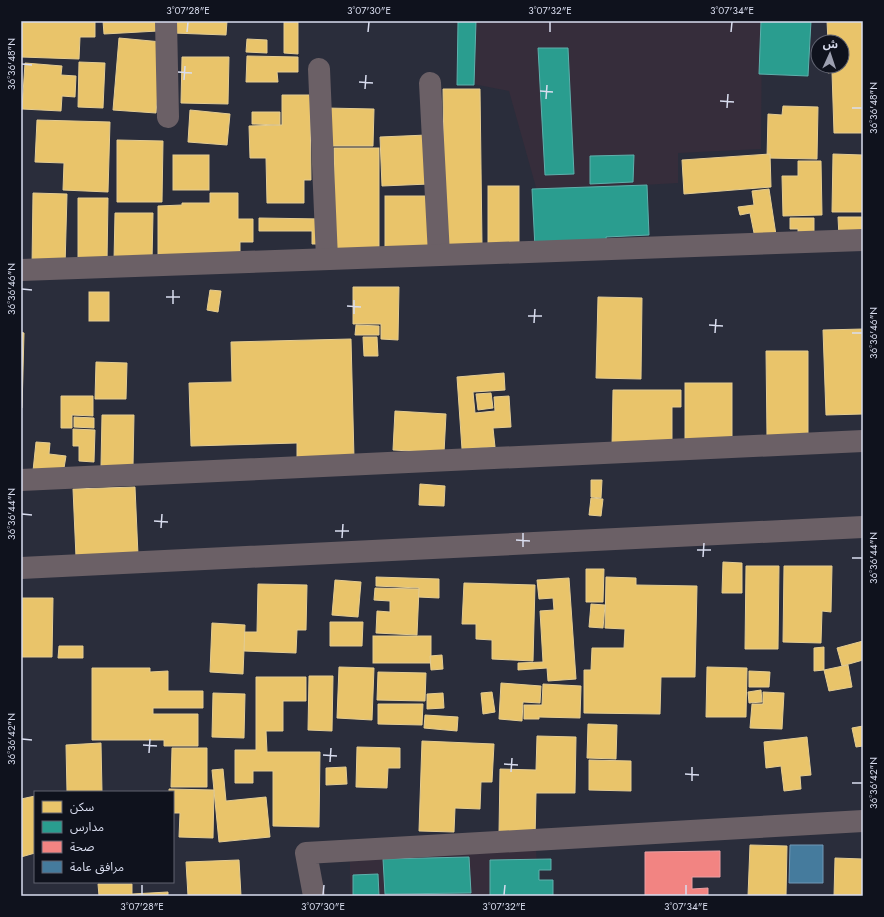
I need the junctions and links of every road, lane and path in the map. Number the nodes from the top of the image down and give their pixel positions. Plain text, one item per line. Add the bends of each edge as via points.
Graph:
1 (166, 21) edge
2 (319, 69) dead end
3 (430, 83) dead end
4 (168, 117) dead end
5 (863, 240) edge
6 (439, 255) junction
7 (327, 259) junction
8 (21, 270) edge
9 (863, 441) edge
10 (21, 480) edge
11 (863, 527) edge
12 (21, 568) edge
13 (863, 820) edge
14 (314, 896) edge

1 - 4 street
2 - 7 street
3 - 6 street
5 - 6 street
6 - 7 street
7 - 8 street
9 - 10 street
11 - 12 street
13 - 14 street via 306,853

